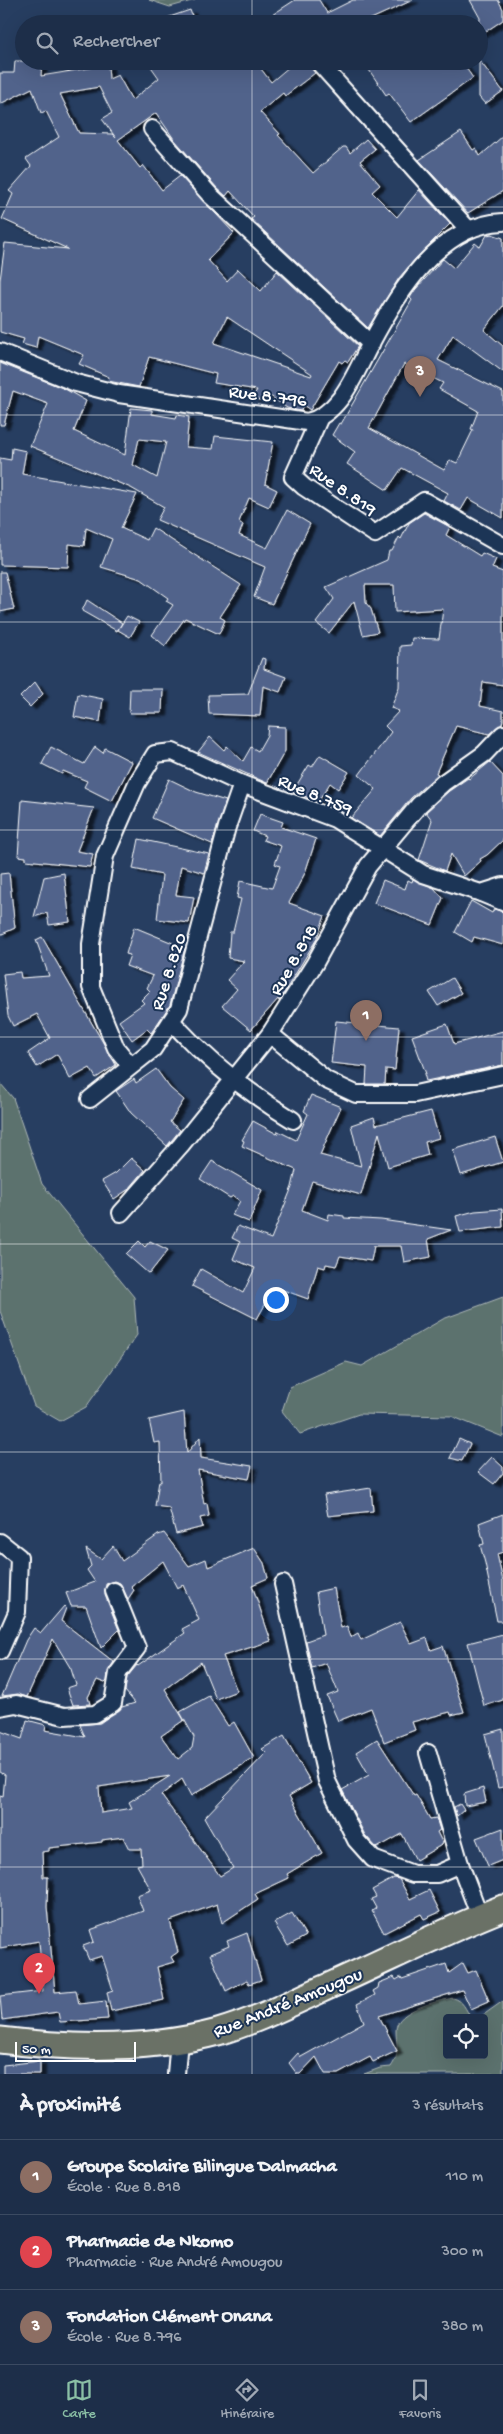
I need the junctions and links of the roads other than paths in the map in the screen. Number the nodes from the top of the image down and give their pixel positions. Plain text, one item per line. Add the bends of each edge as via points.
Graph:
1 (325, 70) edge
2 (152, 129) dead end
3 (503, 222) edge
4 (468, 229) junction
5 (371, 344) junction
6 (0, 352) edge
7 (319, 419) junction
8 (503, 546) edge
9 (503, 734) edge
10 (242, 784) junction
11 (383, 848) junction
12 (503, 886) edge
13 (481, 893) junction
14 (503, 902) edge
15 (172, 1022) junction
16 (270, 1034) junction
17 (130, 1065) junction
18 (503, 1075) edge
19 (233, 1080) junction
20 (90, 1099) dead end
21 (293, 1120) dead end
22 (121, 1213) dead end
23 (0, 1542) edge
24 (283, 1584) dead end
25 (114, 1591) dead end
26 (0, 1651) edge
27 (0, 1707) edge
28 (428, 1753) dead end
29 (460, 1864) junction
30 (503, 1908) edge
31 (480, 1917) junction
32 (0, 2040) edge
33 (179, 2040) junction
34 (176, 2074) edge

1 - 4 street
2 - 5 street via 210,195
3 - 4 street, Rue 8.796 via 489,222
4 - 5 street, Rue 8.796 via 443,245 403,288
5 - 7 street, Rue 8.796 via 353,379 330,411
6 - 7 street, Rue 8.796 via 76,383 120,394 307,422
7 - 8 street, Rue 8.819 via 293,477 304,487 375,534 424,501
9 - 11 street, Rue 8.818 via 484,754 442,783 402,823
10 - 11 street, Rue 8.759 via 335,819
10 - 15 street, Rue 8.820 via 227,827 179,1009
10 - 17 street, Rue 8.759 via 173,752 160,752 137,783 105,856 91,944 91,987 116,1048
11 - 13 street, Rue 8.759 via 422,874
11 - 16 street, Rue 8.818 via 368,866 315,963
12 - 13 street
13 - 14 street, Rue 8.759
15 - 17 street, Rue 8.820 via 153,1048
15 - 19 street
16 - 18 street via 326,1080 356,1094 415,1094
16 - 19 street, Rue 8.818
17 - 20 street, Rue 8.820
19 - 21 street
19 - 22 street, Rue 8.818 via 181,1146
23 - 26 street via 19,1558 17,1612
24 - 29 street via 327,1781 356,1840 373,1859 413,1874 437,1874
25 - 27 street via 137,1648 118,1673 113,1703 94,1714 64,1716 16,1704
28 - 29 street
29 - 31 street
30 - 31 main road, Rue André Amougou
31 - 33 main road, Rue André Amougou via 246,2022 219,2032
32 - 33 main road, Rue André Amougou via 51,2046 99,2046
33 - 34 street

